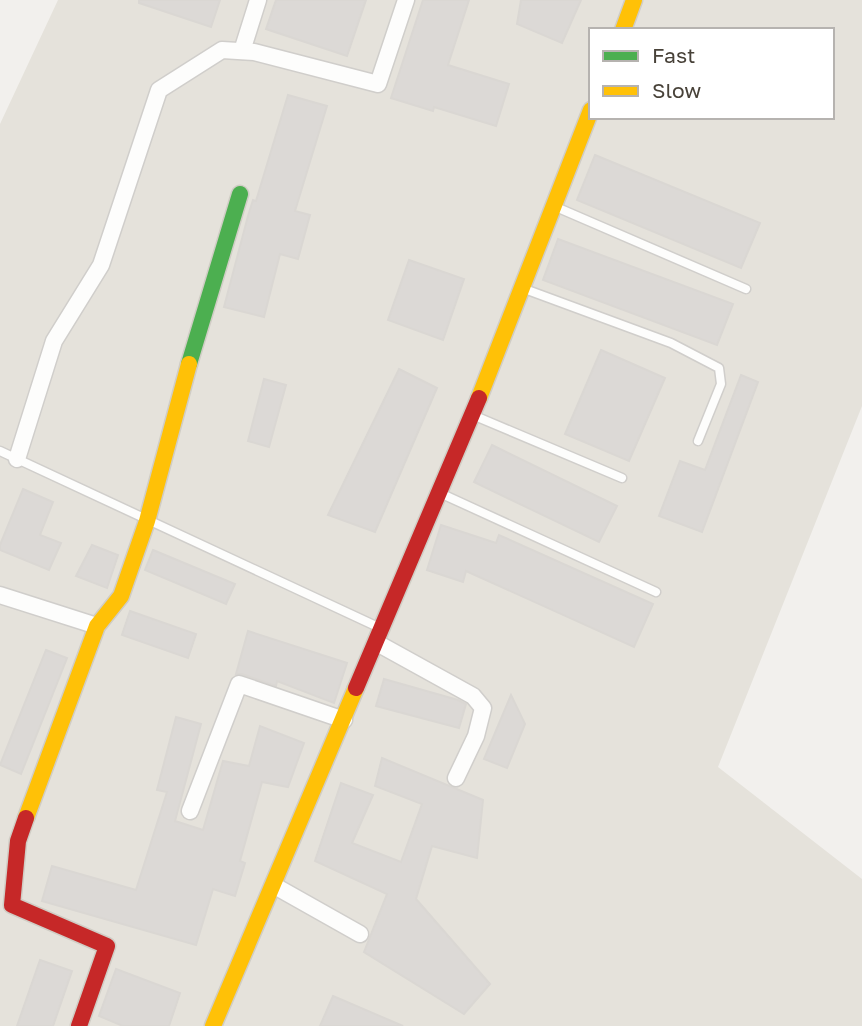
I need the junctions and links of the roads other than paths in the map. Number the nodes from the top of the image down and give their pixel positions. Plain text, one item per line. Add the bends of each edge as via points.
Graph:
1 (258, 0) edge
2 (406, 0) edge
3 (635, 0) edge
4 (624, 28) edge
5 (242, 51) junction
6 (589, 115) edge
7 (240, 194) dead end
8 (552, 206) junction
9 (521, 288) junction
10 (746, 289) dead end
11 (472, 415) junction
12 (698, 442) dead end
13 (0, 452) edge
14 (17, 459) junction
15 (622, 478) dead end
16 (440, 493) junction
17 (147, 521) junction
18 (656, 592) dead end
19 (0, 595) edge
20 (97, 626) junction
21 (380, 636) junction
22 (344, 720) junction
23 (456, 778) dead end
24 (190, 811) dead end
25 (273, 885) junction
26 (360, 934) dead end
27 (79, 1026) edge
28 (213, 1026) edge

1 - 5 street
2 - 5 street via 378,84
3 - 4 street
5 - 14 street via 222,50 159,90 101,265 54,341
6 - 8 street
7 - 17 street via 195,338
8 - 9 street
8 - 10 lane
9 - 11 street
9 - 12 lane via 671,343 719,368 721,384
11 - 15 lane
11 - 16 street
13 - 14 lane
14 - 17 lane
16 - 18 lane
16 - 21 street
17 - 20 street via 121,596
17 - 21 lane
19 - 20 street
20 - 27 street via 18,841 12,905 107,946
21 - 22 street
21 - 23 street via 473,696 484,709
22 - 24 street via 239,684
22 - 25 street
25 - 26 street
25 - 28 street

